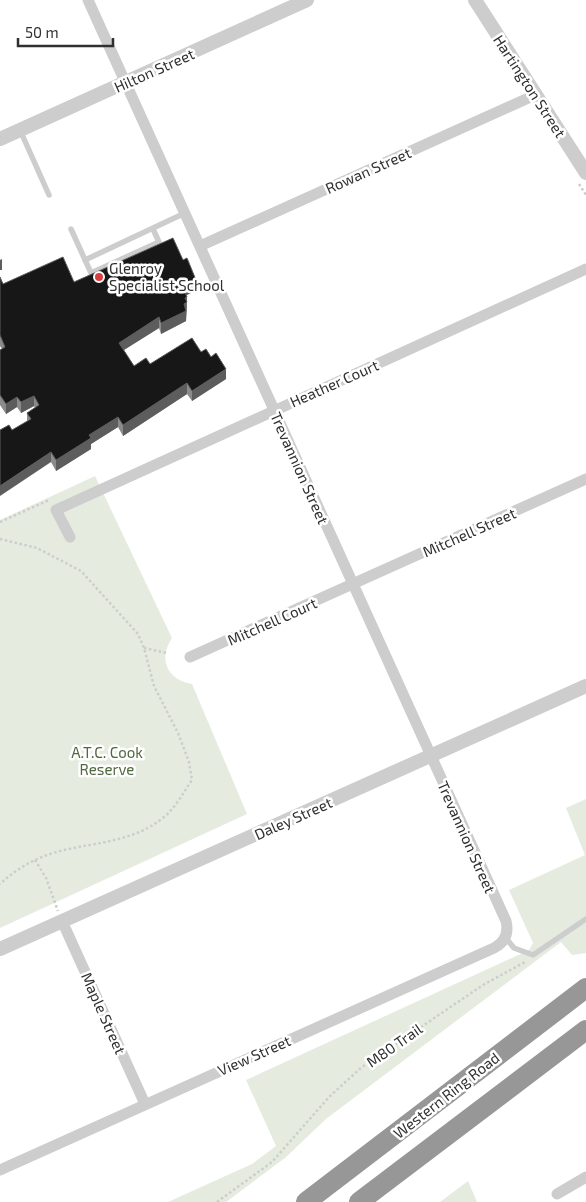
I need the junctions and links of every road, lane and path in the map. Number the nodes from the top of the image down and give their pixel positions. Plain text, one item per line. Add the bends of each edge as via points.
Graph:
1 (88, 0) edge
2 (307, 0) edge
3 (475, 0) edge
4 (125, 83) junction
5 (535, 95) junction
6 (20, 130) junction
7 (0, 139) edge
8 (586, 172) edge
9 (49, 194) dead end
10 (185, 213) junction
11 (71, 229) dead end
12 (153, 229) junction
13 (200, 246) junction
14 (85, 260) junction
15 (586, 270) edge
16 (274, 411) junction
17 (586, 479) edge
18 (52, 498) dead end
19 (0, 522) edge
20 (70, 537) dead end
21 (0, 539) edge
22 (353, 584) junction
23 (144, 648) junction
24 (167, 652) dead end
25 (190, 657) dead end
26 (586, 686) edge
27 (431, 755) junction
28 (35, 860) junction
29 (0, 884) edge
30 (586, 919) edge
31 (62, 921) junction
32 (505, 937) junction
33 (0, 949) edge
34 (539, 952) junction
35 (586, 988) edge
36 (586, 1030) edge
37 (145, 1104) junction
38 (0, 1170) edge
39 (586, 1177) edge
40 (557, 1194) dead end
41 (218, 1202) edge
42 (306, 1202) edge
43 (359, 1202) edge

1 - 4 street, Trevannion Street
2 - 4 street, Hilton Street
3 - 5 street, Hartington Street
4 - 6 street, Hilton Street
4 - 10 street, Trevannion Street
5 - 8 street, Hartington Street
5 - 13 street, Rowan Street
6 - 7 street, Hilton Street
6 - 9 lane
10 - 12 lane
10 - 13 street, Trevannion Street
11 - 14 lane
12 - 14 lane
12 - 14 lane via 159,242 91,273
13 - 16 street, Trevannion Street
15 - 16 street, Heather Court
16 - 20 street, Heather Court via 56,510
16 - 22 street, Trevannion Street
17 - 22 street, Mitchell Street
18 - 19 path
21 - 23 path via 37,548 81,571 138,634
22 - 25 street, Mitchell Court
22 - 27 street, Trevannion Street
23 - 24 path
23 - 28 path via 154,686 178,733 192,780 164,816 134,835 58,851
26 - 27 street, Daley Street
27 - 31 street, Daley Street
27 - 32 street, Trevannion Street via 506,921
28 - 29 path via 14,871
28 - 31 path via 46,878
30 - 34 lane
31 - 33 street, Daley Street
31 - 37 street, Maple Street
32 - 34 lane via 514,948 532,955
32 - 37 street, View Street via 494,948
34 - 41 path, M80 Trail via 482,985 362,1067 330,1097 272,1162
35 - 42 highway, Western Ring Road
36 - 43 highway
37 - 38 street, View Street
39 - 40 street

